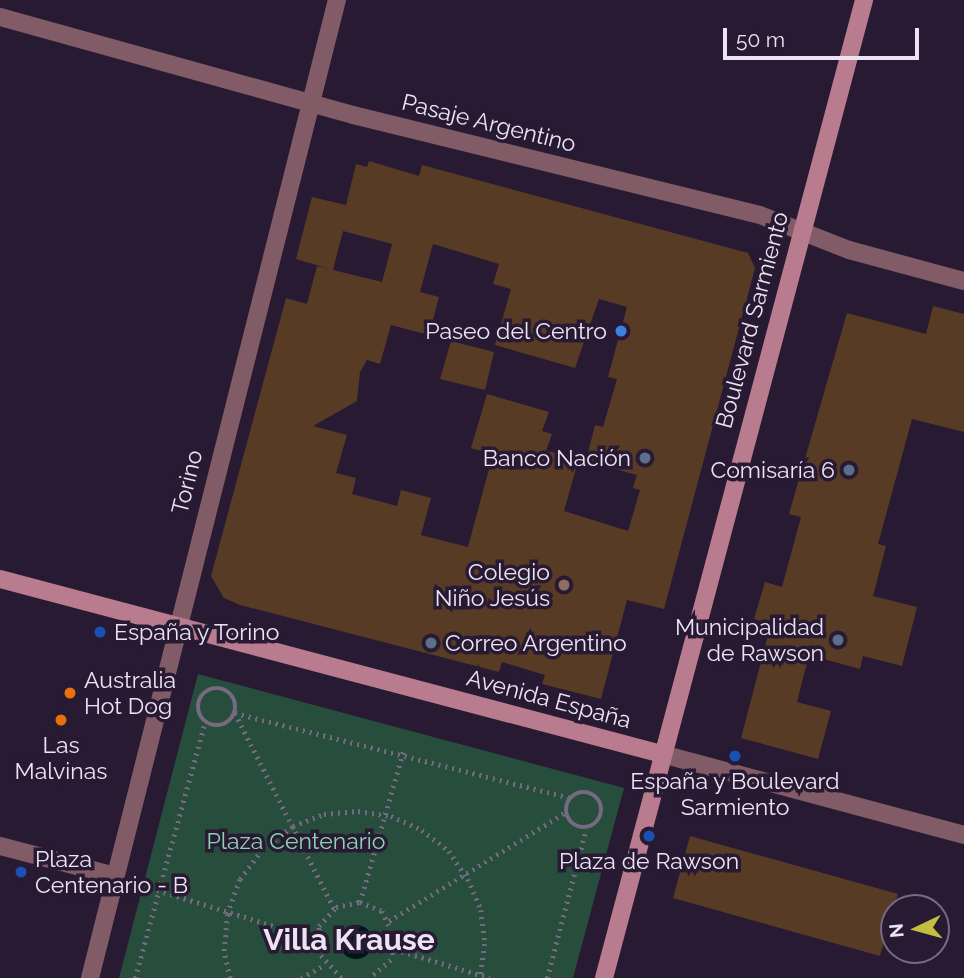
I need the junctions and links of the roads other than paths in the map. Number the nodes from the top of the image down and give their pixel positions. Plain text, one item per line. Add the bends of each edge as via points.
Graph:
1 (337, 0) edge
2 (864, 0) edge
3 (0, 17) edge
4 (310, 103) junction
5 (800, 232) junction
6 (964, 281) edge
7 (0, 579) edge
8 (176, 625) junction
9 (662, 754) junction
10 (964, 835) edge
11 (0, 846) edge
12 (115, 876) junction
13 (90, 978) edge
14 (604, 978) edge

1 - 4 street, Torino
2 - 5 street, Boulevard Sarmiento
3 - 4 street, Pasaje Argentino
4 - 5 street, Pasaje Argentino via 760,215
4 - 8 street, Torino
5 - 6 street, Pasaje Argentino
5 - 9 street, Boulevard Sarmiento
7 - 8 street, Avenida España
8 - 9 street, Avenida España
8 - 12 street, Torino
9 - 10 street, Avenida España
9 - 14 street, Boulevard Sarmiento
11 - 12 street
12 - 13 street, Torino

